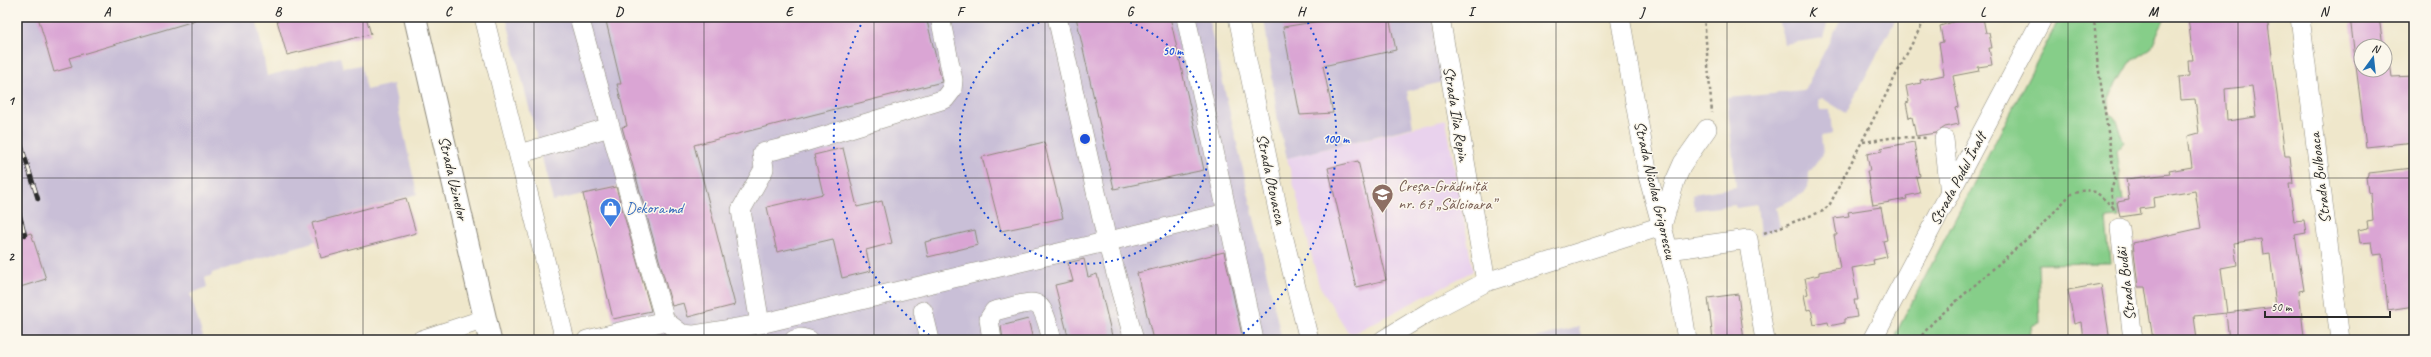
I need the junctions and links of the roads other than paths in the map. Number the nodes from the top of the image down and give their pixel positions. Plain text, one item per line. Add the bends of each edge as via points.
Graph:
1 (415, 17) edge
2 (484, 17) edge
3 (579, 17) edge
4 (940, 17) edge
5 (1057, 17) edge
6 (1186, 17) edge
7 (1238, 17) edge
8 (1440, 17) edge
9 (1620, 17) edge
10 (2044, 17) edge
11 (2300, 17) edge
12 (610, 127) junction
13 (1707, 129) road end
14 (1944, 139) road end
15 (519, 154) junction
16 (1950, 194) junction
17 (1228, 213) junction
18 (1662, 226) junction
19 (2120, 228) road end
20 (1107, 241) junction
21 (1668, 250) junction
22 (1486, 282) junction
23 (923, 311) dead end
24 (486, 319) junction
25 (665, 321) junction
26 (760, 324) junction
27 (1878, 336) edge
28 (421, 340) edge
29 (490, 340) edge
30 (565, 340) edge
31 (587, 340) edge
32 (794, 340) edge
33 (809, 340) edge
34 (930, 340) edge
35 (992, 340) edge
36 (1052, 340) edge
37 (1134, 340) edge
38 (1254, 340) edge
39 (1309, 340) edge
40 (1383, 340) edge
41 (1687, 340) edge
42 (1765, 340) edge
43 (2132, 340) edge
44 (2340, 340) edge

1 - 24 main road, Strada Uzinelor
2 - 15 street
3 - 12 street
4 - 26 street via 953,80 952,90 945,99 762,153 764,169 741,210
5 - 20 street
6 - 17 street
7 - 39 street, Strada Otovasca via 1283,236
8 - 22 street, Strada Ilia Repin
9 - 18 street, Strada Nicolae Grigorescu via 1648,176
10 - 16 street, Strada Podul Înalt
11 - 44 street, Strada Bulboaca
12 - 15 street
12 - 25 street
13 - 18 street via 1683,164 1675,181
14 - 16 street
15 - 30 street
16 - 27 street, Strada Podul Înalt
17 - 20 street
17 - 38 street
18 - 21 street, Strada Nicolae Grigorescu
18 - 22 street
19 - 43 street, Strada Budăi
20 - 26 street
20 - 37 street
21 - 41 street, Strada Nicolae Grigorescu via 1679,289
21 - 42 street via 1748,239
22 - 40 street via 1428,312
23 - 34 street
24 - 28 street
24 - 29 main road, Strada Uzinelor
25 - 26 street via 682,334 693,335
25 - 31 street
32 - 33 street
35 - 36 street via 989,319 994,311 1033,302 1040,305 1044,311

